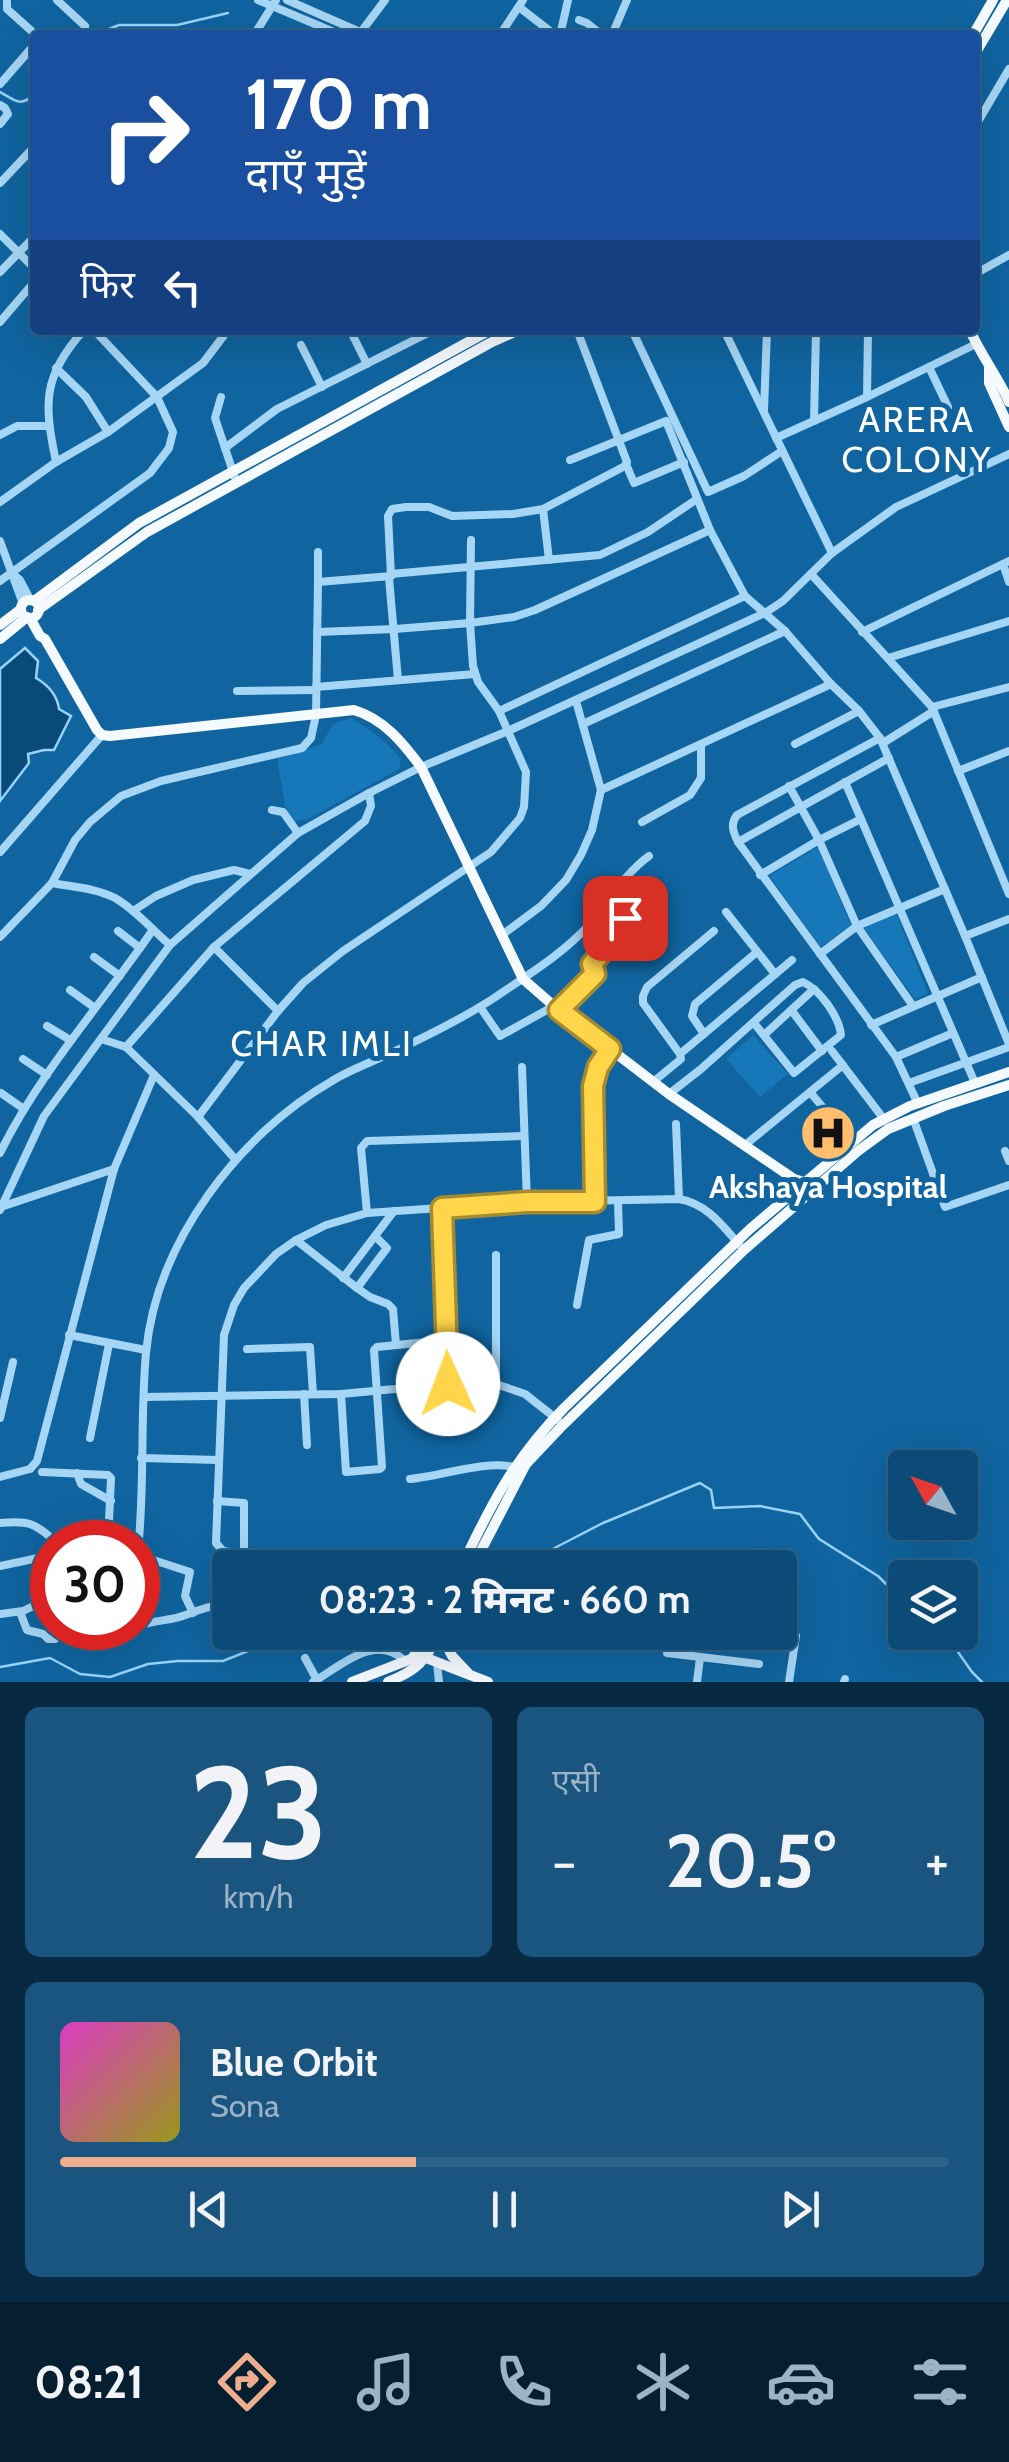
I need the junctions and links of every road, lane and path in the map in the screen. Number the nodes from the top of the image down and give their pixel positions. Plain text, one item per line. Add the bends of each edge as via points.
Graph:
1 (57, 0) edge
2 (258, 0) edge
3 (287, 0) edge
4 (384, 0) edge
5 (568, 0) edge
6 (627, 0) edge
7 (994, 0) edge
8 (1007, 0) edge
9 (274, 3) edge
10 (521, 3) edge
11 (7, 4) edge
12 (0, 17) edge
13 (579, 20) dead end
14 (85, 26) dead end
15 (31, 30) edge
16 (257, 30) edge
17 (319, 30) edge
18 (355, 30) edge
19 (366, 30) edge
20 (503, 30) edge
21 (551, 30) edge
22 (561, 30) edge
23 (596, 30) edge
24 (614, 30) edge
25 (976, 30) edge
26 (980, 46) edge
27 (30, 50) edge
28 (1009, 70) edge
29 (0, 84) edge
30 (0, 105) edge
31 (980, 118) edge
32 (0, 124) edge
33 (30, 151) edge
34 (0, 184) edge
35 (0, 234) edge
36 (30, 241) edge
37 (19, 252) junction
38 (1009, 255) edge
39 (30, 263) edge
40 (980, 271) edge
41 (0, 272) edge
42 (30, 287) edge
43 (0, 322) edge
44 (80, 335) edge
45 (99, 335) edge
46 (224, 335) edge
47 (352, 335) edge
48 (424, 335) edge
49 (483, 335) edge
50 (505, 335) edge
51 (580, 335) edge
52 (634, 335) edge
53 (726, 335) edge
54 (767, 335) edge
55 (816, 335) edge
56 (868, 335) edge
57 (972, 335) edge
58 (976, 344) junction
59 (301, 345) dead end
60 (441, 363) junction
61 (367, 364) junction
62 (929, 367) junction
63 (56, 368) junction
64 (989, 370) junction
65 (322, 387) junction
66 (867, 396) junction
67 (157, 397) junction
68 (220, 397) dead end
69 (1009, 402) edge
70 (948, 407) dead end
71 (764, 412) junction
72 (814, 421) junction
73 (48, 426) junction
74 (1009, 426) edge
75 (108, 432) junction
76 (0, 435) edge
77 (776, 438) junction
78 (620, 440) junction
79 (224, 448) junction
80 (782, 450) junction
81 (1009, 454) edge
82 (570, 460) dead end
83 (56, 462) junction
84 (684, 462) junction
85 (626, 464) junction
86 (234, 476) junction
87 (697, 498) junction
88 (0, 502) edge
89 (543, 509) junction
90 (710, 530) junction
91 (0, 540) edge
92 (471, 540) dead end
93 (318, 552) dead end
94 (832, 553) junction
95 (600, 555) junction
96 (549, 560) junction
97 (1006, 562) edge
98 (472, 566) junction
99 (13, 573) junction
100 (810, 574) junction
101 (390, 576) junction
102 (608, 576) junction
103 (0, 582) edge
104 (318, 582) junction
105 (1009, 582) edge
106 (745, 596) junction
107 (30, 609) junction
108 (764, 613) junction
109 (1009, 621) edge
110 (470, 623) junction
111 (0, 625) edge
112 (395, 629) junction
113 (784, 631) junction
114 (317, 632) junction
115 (862, 632) junction
116 (0, 639) edge
117 (888, 658) junction
118 (654, 664) junction
119 (474, 674) junction
120 (398, 680) junction
121 (831, 684) junction
122 (664, 686) junction
123 (1009, 687) edge
124 (316, 688) junction
125 (237, 691) dead end
126 (576, 701) junction
127 (933, 709) junction
128 (499, 710) junction
129 (860, 711) junction
130 (316, 714) junction
131 (583, 724) junction
132 (508, 731) junction
133 (102, 735) junction
134 (882, 740) junction
135 (701, 744) junction
136 (795, 744) dead end
137 (1009, 752) edge
138 (889, 758) junction
139 (420, 767) junction
140 (958, 771) junction
141 (845, 782) junction
142 (789, 786) junction
143 (601, 790) junction
144 (369, 793) junction
145 (800, 806) junction
146 (272, 810) dead end
147 (861, 819) junction
148 (642, 822) dead end
149 (298, 834) junction
150 (819, 840) junction
151 (738, 842) junction
152 (0, 852) edge
153 (649, 856) dead end
154 (469, 868) junction
155 (250, 874) junction
156 (760, 875) junction
157 (626, 878) junction
158 (52, 884) junction
159 (945, 889) junction
160 (1009, 894) edge
161 (608, 900) junction
162 (654, 901) dead end
163 (900, 906) junction
164 (133, 911) junction
165 (726, 912) dead end
166 (1009, 920) edge
167 (857, 926) junction
168 (118, 931) dead end
169 (152, 931) junction
170 (714, 931) dead end
171 (502, 935) junction
172 (966, 936) junction
173 (0, 937) edge
174 (170, 945) junction
175 (214, 947) junction
176 (140, 948) junction
177 (757, 952) junction
178 (820, 954) junction
179 (94, 957) dead end
180 (792, 960) dead end
181 (775, 974) junction
182 (120, 976) junction
183 (982, 976) junction
184 (523, 978) junction
185 (814, 989) junction
186 (70, 990) dead end
187 (938, 996) junction
188 (913, 1006) junction
189 (480, 1007) junction
190 (95, 1008) junction
191 (556, 1008) junction
192 (278, 1011) junction
193 (792, 1011) junction
194 (754, 1022) junction
195 (871, 1025) junction
196 (48, 1026) dead end
197 (953, 1033) junction
198 (704, 1034) junction
199 (764, 1035) junction
200 (100, 1039) junction
201 (70, 1040) junction
202 (1009, 1045) edge
203 (126, 1047) junction
204 (610, 1049) junction
205 (832, 1051) dead end
206 (822, 1052) junction
207 (680, 1054) junction
208 (896, 1057) junction
209 (23, 1059) dead end
210 (967, 1062) junction
211 (843, 1065) junction
212 (522, 1068) dead end
213 (1009, 1072) edge
214 (46, 1075) junction
215 (154, 1075) junction
216 (653, 1082) junction
217 (909, 1083) junction
218 (975, 1083) junction
219 (1009, 1085) edge
220 (810, 1092) junction
221 (1, 1094) edge
222 (669, 1094) junction
223 (918, 1104) junction
224 (25, 1107) junction
225 (44, 1116) junction
226 (198, 1117) junction
227 (884, 1118) junction
228 (913, 1118) junction
229 (676, 1124) dead end
230 (524, 1136) junction
231 (852, 1142) junction
232 (745, 1145) junction
233 (1, 1147) edge
234 (1005, 1150) dead end
235 (235, 1158) junction
236 (1009, 1162) edge
237 (114, 1170) junction
238 (1009, 1185) edge
239 (803, 1187) junction
240 (679, 1199) junction
241 (618, 1201) junction
242 (527, 1202) junction
243 (595, 1202) junction
244 (1, 1208) edge
245 (442, 1208) junction
246 (367, 1212) junction
247 (394, 1212) junction
248 (375, 1236) junction
249 (296, 1240) junction
250 (740, 1246) junction
251 (496, 1255) dead end
252 (344, 1278) junction
253 (356, 1288) junction
254 (577, 1305) dead end
255 (69, 1335) junction
256 (447, 1340) junction
257 (109, 1344) junction
258 (396, 1344) junction
259 (247, 1349) dead end
260 (146, 1350) junction
261 (13, 1362) dead end
262 (448, 1384) junction
263 (496, 1384) junction
264 (378, 1389) junction
265 (308, 1394) junction
266 (341, 1394) junction
267 (144, 1396) junction
268 (220, 1396) junction
269 (0, 1418) edge
270 (560, 1421) junction
271 (90, 1438) dead end
272 (307, 1445) dead end
273 (141, 1458) junction
274 (220, 1460) junction
275 (514, 1467) junction
276 (42, 1472) dead end
277 (77, 1473) junction
278 (0, 1477) edge
279 (410, 1478) dead end
280 (217, 1500) junction
281 (111, 1501) junction
282 (110, 1520) edge
283 (139, 1520) edge
284 (30, 1523) edge
285 (0, 1524) edge
286 (484, 1530) junction
287 (222, 1550) edge
288 (244, 1550) edge
289 (472, 1550) edge
290 (478, 1550) edge
291 (30, 1560) edge
292 (160, 1561) edge
293 (0, 1566) edge
294 (30, 1607) edge
295 (212, 1607) edge
296 (20, 1612) junction
297 (192, 1612) junction
298 (0, 1614) edge
299 (160, 1620) edge
300 (30, 1632) edge
301 (428, 1650) edge
302 (431, 1650) edge
303 (449, 1650) edge
304 (794, 1650) edge
305 (667, 1652) dead end
306 (306, 1658) dead end
307 (700, 1658) junction
308 (426, 1659) junction
309 (404, 1660) junction
310 (759, 1664) dead end
311 (470, 1676) junction
312 (315, 1681) edge
313 (352, 1682) edge
314 (388, 1682) edge
315 (439, 1682) edge
316 (488, 1682) edge
317 (697, 1682) edge
318 (788, 1682) edge

1 - 14 street
2 - 9 street
3 - 18 street
4 - 19 street
5 - 22 street
6 - 24 street
7 - 25 main road
8 - 26 main road
9 - 16 street
9 - 17 street
10 - 20 street
10 - 21 street
11 - 12 street
11 - 15 street
13 - 23 street
27 - 29 street
28 - 31 street
30 - 32 street via 8,114
33 - 34 street
35 - 37 street
36 - 37 street
37 - 39 street
37 - 41 street
38 - 40 street
42 - 43 street
44 - 63 street
45 - 67 street
46 - 67 street via 203,363
47 - 61 street
48 - 61 street
49 - 60 main road
50 - 60 main road
51 - 78 street
52 - 80 street via 708,492
53 - 71 street
54 - 71 street
55 - 72 street
56 - 66 street
57 - 58 main road
58 - 62 street
58 - 64 main road
59 - 65 street
60 - 86 main road
61 - 65 street
62 - 66 street
62 - 70 street
63 - 73 street
63 - 75 street
64 - 69 main road
64 - 74 main road
65 - 79 street
66 - 72 street
67 - 75 street
67 - 99 street via 172,432 150,474
68 - 79 street via 215,418
71 - 77 street
72 - 77 street
73 - 76 street via 16,426
73 - 83 street
75 - 83 street
77 - 80 street
78 - 82 street
78 - 84 street via 666,421
78 - 85 street
79 - 86 street
80 - 94 street
81 - 94 street via 896,507
83 - 88 street
84 - 85 street via 634,482
84 - 87 street
85 - 89 street
86 - 107 main road
87 - 90 street
87 - 95 street
89 - 96 street
89 - 101 street via 452,516 429,507 394,507 388,516
90 - 102 street
90 - 106 street
91 - 99 street
92 - 98 street
93 - 104 street
94 - 100 street
95 - 96 street
95 - 102 street
96 - 98 street
97 - 105 street
97 - 115 street
98 - 101 street
98 - 110 street
99 - 103 street
99 - 107 street
100 - 108 street
100 - 115 street
101 - 104 street
101 - 112 street
102 - 110 street via 521,615
104 - 114 street
106 - 108 street
106 - 128 street
107 - 111 main road
107 - 116 main road
107 - 133 main road
108 - 113 street
108 - 118 street
109 - 117 street
110 - 112 street
110 - 119 street
112 - 114 street
112 - 120 street
113 - 121 street
113 - 122 street
114 - 124 street
115 - 117 street
117 - 127 street
118 - 122 street
118 - 126 street
119 - 120 street
119 - 128 street
120 - 124 street
121 - 129 street
121 - 135 street
122 - 131 street
123 - 127 street
124 - 125 street
124 - 130 street
126 - 131 street
126 - 132 street
127 - 134 street
127 - 140 street
128 - 132 street
129 - 134 street
129 - 136 street
130 - 133 main road
130 - 139 main road via 354,710 371,716
130 - 158 street via 302,748 121,796 82,831
131 - 143 street
132 - 139 street
132 - 154 street via 526,772 524,806 492,852
133 - 152 street
134 - 138 street
134 - 142 street
135 - 143 street
135 - 148 street via 701,778 690,795
137 - 140 street
138 - 141 street
138 - 159 street
139 - 144 street
139 - 154 main road
140 - 160 street
141 - 145 street
141 - 147 street
142 - 145 street
142 - 151 street via 737,815 732,828
143 - 171 street via 592,830 566,880
144 - 149 street
144 - 175 street via 365,820
145 - 150 street
145 - 151 street
146 - 149 street via 282,812
147 - 150 street
147 - 163 street
149 - 155 street
150 - 156 street
150 - 167 street
151 - 156 street
153 - 157 street
154 - 171 main road
154 - 192 street via 324,965
155 - 164 street via 234,870 193,880
155 - 174 street
156 - 178 street
157 - 161 street
157 - 162 street
158 - 164 street via 94,890
158 - 173 street
159 - 163 street
159 - 172 street
161 - 184 street via 573,942
161 - 191 street via 625,922 606,937 592,964 595,974
163 - 167 street
163 - 187 street
164 - 169 street
165 - 177 street
166 - 172 street
167 - 178 street
167 - 188 street
168 - 176 street
169 - 174 street
169 - 176 street
170 - 207 street via 642,996
171 - 184 main road
172 - 183 street
174 - 200 street
175 - 192 street
175 - 203 street
176 - 182 street
177 - 181 street
177 - 198 street via 695,1004 692,1016
178 - 195 street
179 - 182 street
180 - 181 street
181 - 198 street
182 - 190 street
183 - 187 street
183 - 202 street
184 - 189 street
184 - 191 main road
185 - 193 street
185 - 194 street via 795,985
185 - 206 street via 842,1029
186 - 190 street
187 - 188 street
187 - 197 street
188 - 195 street
189 - 191 street via 500,1036
189 - 235 street via 334,1079 287,1110
190 - 201 street
191 - 204 main road
192 - 226 street
193 - 199 street
193 - 206 street
194 - 199 street
194 - 222 street
195 - 208 street
196 - 201 street
197 - 208 street
197 - 210 street
198 - 207 street
199 - 206 street via 794,1073
200 - 203 street
200 - 225 street
201 - 214 street
202 - 210 street
203 - 215 street
204 - 216 main road
204 - 243 street via 593,1086
205 - 211 street
207 - 216 street
208 - 217 street
209 - 214 street
210 - 217 street
210 - 218 street
211 - 220 street
211 - 227 street
212 - 230 street
213 - 218 main road
214 - 224 street
215 - 226 street
215 - 237 street
216 - 222 main road
217 - 223 street
218 - 223 main road
219 - 228 main road
220 - 231 street
220 - 232 street
221 - 224 street
222 - 232 main road
223 - 227 main road
224 - 225 street
224 - 233 street
225 - 244 street
226 - 235 street
227 - 231 main road
228 - 238 street via 945,1207
228 - 239 main road
229 - 240 street
230 - 242 street
230 - 246 street via 367,1142 361,1148
231 - 239 main road
232 - 239 main road
234 - 236 street
235 - 260 street via 175,1253
237 - 244 street
237 - 255 street
239 - 250 main road
240 - 241 street
240 - 250 street via 712,1214
241 - 243 street
241 - 254 street via 620,1234 589,1240
242 - 243 street
242 - 245 street
245 - 247 street
245 - 256 street
246 - 247 street
246 - 249 street
247 - 248 street
248 - 252 street
248 - 253 street via 387,1248
249 - 252 street
249 - 268 street via 260,1268 234,1305 224,1334
250 - 270 main road
251 - 263 street
252 - 253 street
253 - 258 street via 390,1306
255 - 257 street
255 - 278 street via 37,1461
256 - 258 street
256 - 262 street
257 - 260 street
257 - 271 street
258 - 264 street via 374,1350
259 - 265 street via 310,1347
260 - 267 street
261 - 269 street
262 - 263 street
262 - 264 street
263 - 270 street via 525,1394
264 - 266 street
264 - 266 street via 380,1470 346,1472
265 - 266 street
265 - 268 street
265 - 272 street
267 - 268 street
267 - 273 street
268 - 274 street
270 - 275 main road
270 - 286 main road
273 - 274 street
273 - 283 street
274 - 280 street
275 - 279 street via 493,1464
275 - 286 main road
276 - 277 street
277 - 281 street via 81,1484
277 - 281 street via 108,1475
280 - 287 street via 216,1543
280 - 288 street via 244,1504
281 - 282 street
284 - 285 street
286 - 289 main road
286 - 290 main road
291 - 293 street
292 - 297 street via 190,1572 185,1596
294 - 296 street
295 - 297 street
296 - 298 street
296 - 300 street
297 - 299 street
301 - 308 main road
302 - 308 main road
303 - 311 main road
304 - 318 street
305 - 307 street
306 - 312 street
307 - 310 street
307 - 317 street
308 - 309 main road
308 - 311 main road
308 - 314 main road
308 - 315 street
309 - 312 street via 376,1649
309 - 313 main road
311 - 316 main road

